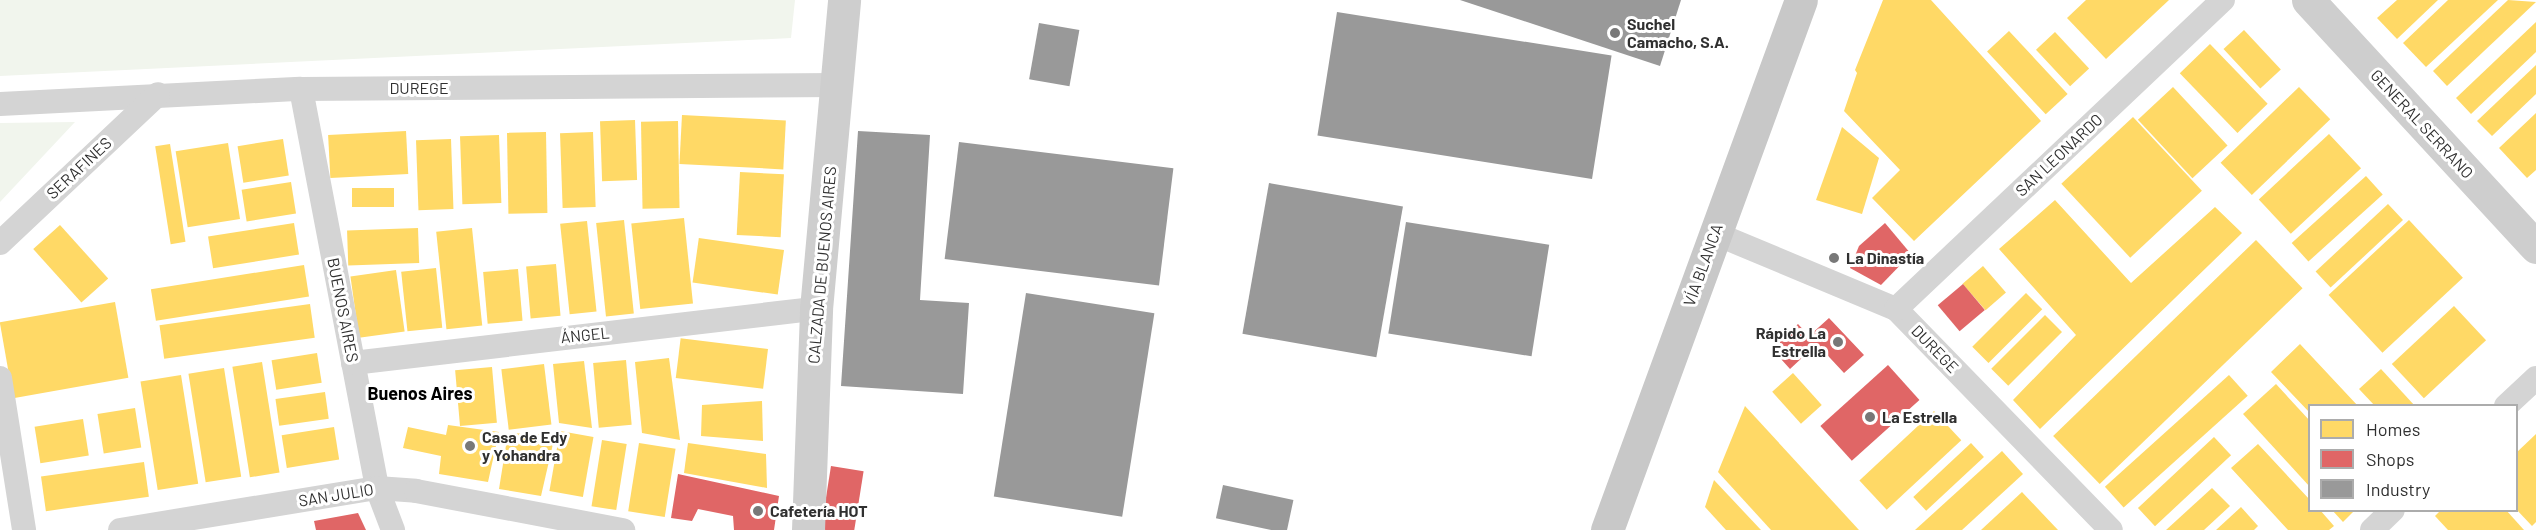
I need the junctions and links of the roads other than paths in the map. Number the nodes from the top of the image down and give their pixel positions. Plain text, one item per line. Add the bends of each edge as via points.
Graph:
1 (844, 0) edge
2 (1801, 0) edge
3 (2223, 0) edge
4 (2308, 0) edge
5 (838, 85) junction
6 (302, 88) junction
7 (158, 94) junction
8 (0, 104) edge
9 (1714, 233) junction
10 (0, 243) edge
11 (2536, 247) edge
12 (816, 309) junction
13 (1896, 309) junction
14 (353, 363) junction
15 (0, 378) edge
16 (2536, 378) edge
17 (2507, 404) edge
18 (377, 488) junction
19 (2391, 512) edge
20 (24, 530) edge
21 (120, 530) edge
22 (393, 530) edge
23 (623, 530) edge
24 (808, 530) edge
25 (1607, 530) edge
26 (2111, 530) edge
27 (2372, 530) edge

1 - 5 street, CALZADA DE BUENOS AIRES
2 - 9 main road, VÍA BLANCA
3 - 13 street, SAN LEONARDO
4 - 11 street, GENERAL SERRANO
5 - 6 street, DUREGE
5 - 12 street, CALZADA DE BUENOS AIRES
6 - 7 street, DUREGE
6 - 14 street, BUENOS AIRES
7 - 8 street, DUREGE
7 - 10 street, SERAFINES
9 - 13 street, DUREGE
9 - 25 main road, VÍA BLANCA
12 - 14 street, ÁNGEL
12 - 24 street, CALZADA DE BUENOS AIRES
13 - 26 street, DUREGE
14 - 18 street, BUENOS AIRES
15 - 20 street
16 - 17 street
18 - 21 street, SAN JULIO
18 - 22 street, BUENOS AIRES
18 - 23 street, SAN JULIO via 416,491
19 - 27 street

